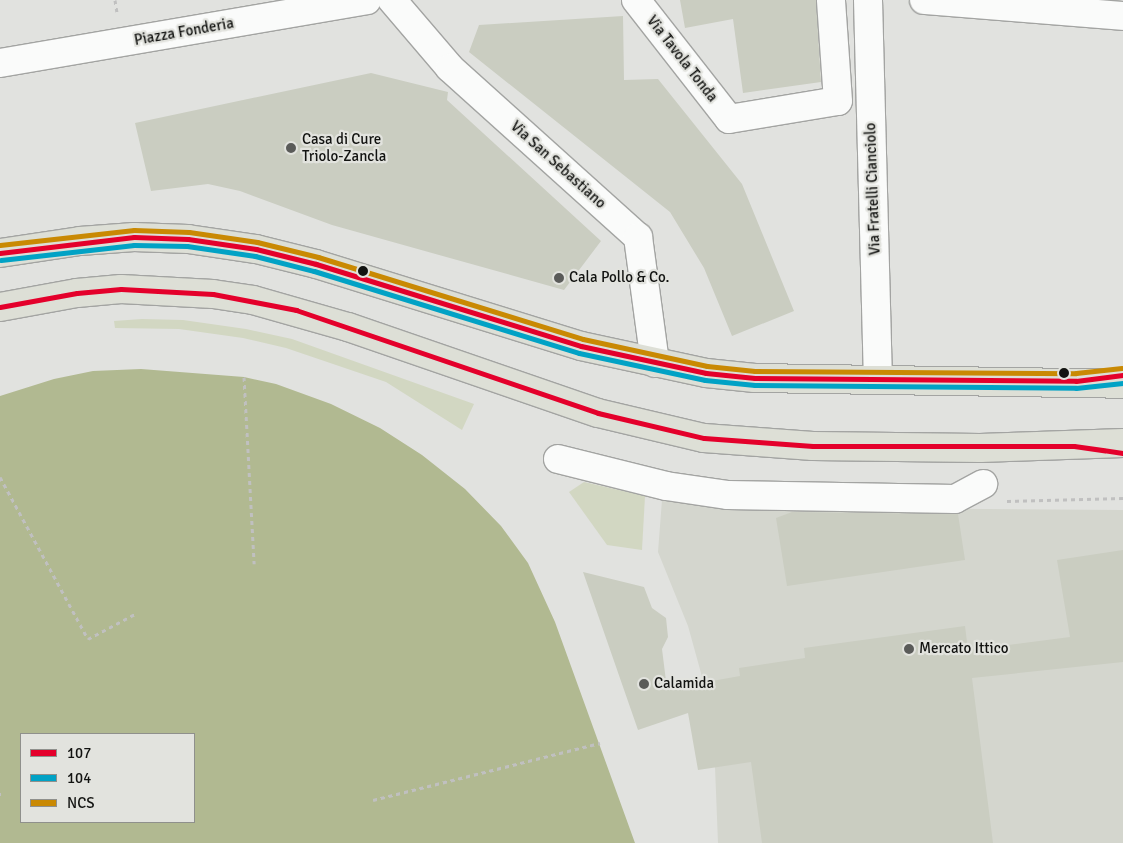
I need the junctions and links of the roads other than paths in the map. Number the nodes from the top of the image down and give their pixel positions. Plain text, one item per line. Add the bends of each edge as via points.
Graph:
1 (367, 0) edge
2 (392, 0) edge
3 (636, 0) edge
4 (831, 0) edge
5 (868, 0) edge
6 (924, 0) edge
7 (1123, 16) edge
8 (0, 64) edge
9 (0, 253) edge
10 (0, 307) edge
11 (655, 362) junction
12 (1123, 375) edge
13 (878, 378) junction
14 (1076, 381) junction
15 (1123, 384) edge
16 (1123, 443) edge
17 (1074, 446) junction
18 (1123, 453) edge
19 (558, 459) dead end
20 (983, 484) dead end

1 - 8 street, Piazza Fonderia
2 - 11 street, Via San Sebastiano via 450,68 638,237
3 - 4 street, Via Tavola Tonda via 729,119 838,101
5 - 13 street, Via Fratelli Cianciolo
6 - 7 street
9 - 11 main road via 80,241 134,238 188,239 256,249 316,264 581,346
10 - 17 main road via 77,293 121,289 205,293 296,310 648,426 704,438 804,446
11 - 13 main road via 706,373 756,378
12 - 14 street
13 - 14 main road
14 - 15 main road
16 - 17 main road
17 - 18 street
19 - 20 street via 666,486 728,495 955,499

